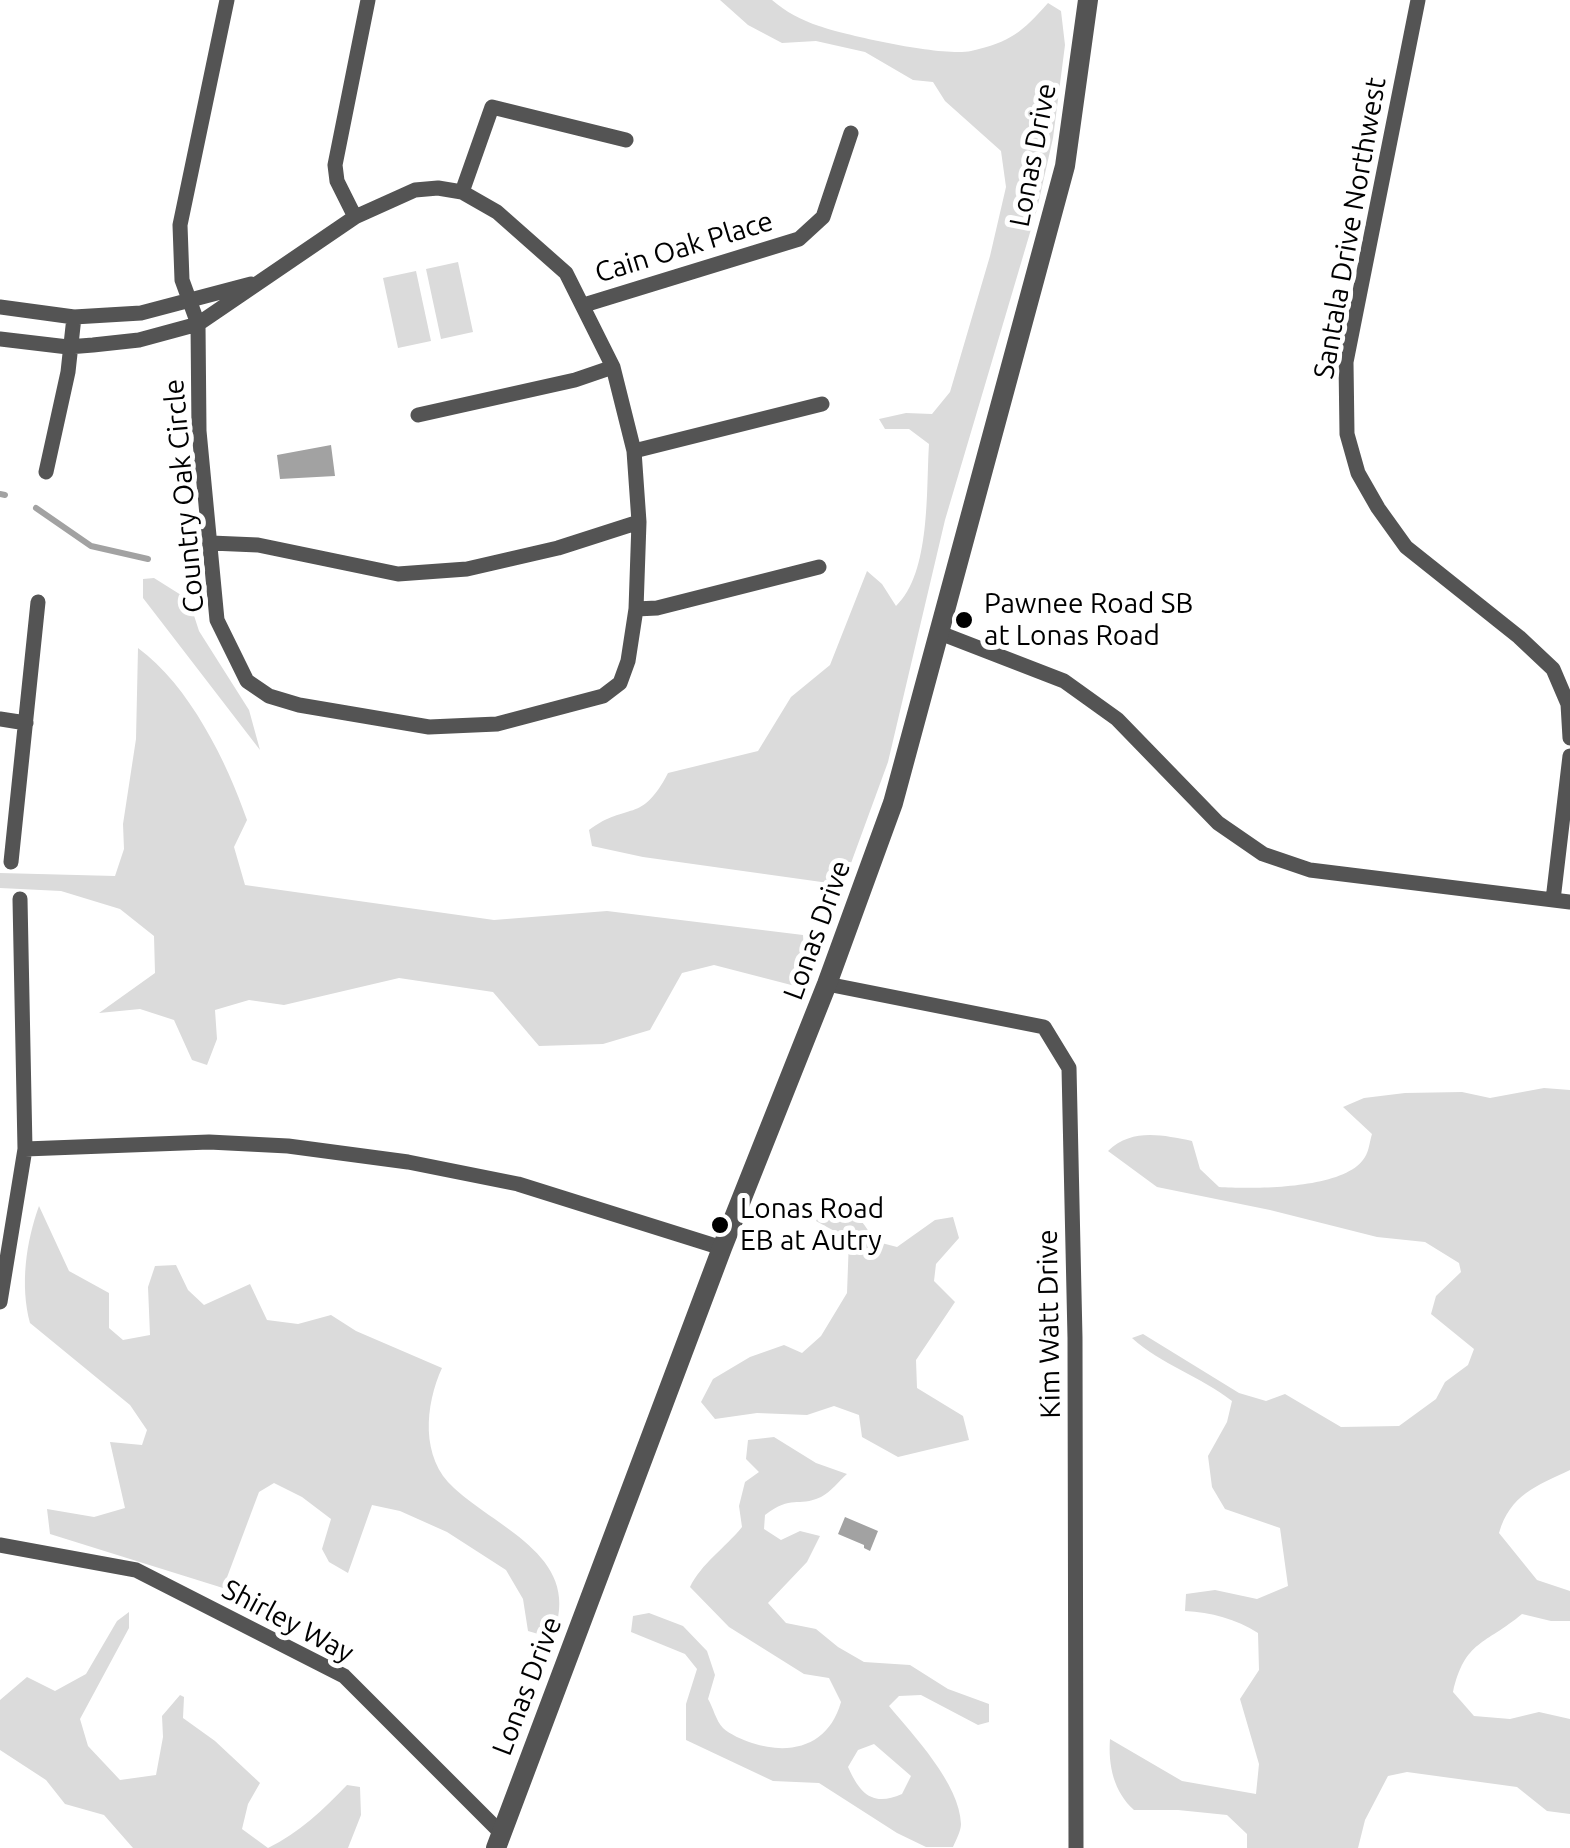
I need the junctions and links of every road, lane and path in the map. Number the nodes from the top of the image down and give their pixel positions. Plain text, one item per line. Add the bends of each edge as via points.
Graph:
1 (227, 0) edge
2 (368, 0) edge
3 (1088, 0) edge
4 (1418, 0) edge
5 (851, 133) dead end
6 (626, 140) dead end
7 (462, 192) junction
8 (355, 217) junction
9 (260, 282) junction
10 (189, 299) junction
11 (584, 304) junction
12 (0, 307) edge
13 (74, 316) junction
14 (198, 324) junction
15 (0, 338) edge
16 (68, 347) junction
17 (613, 366) junction
18 (822, 404) dead end
19 (418, 415) dead end
20 (634, 450) junction
21 (46, 472) dead end
22 (639, 522) junction
23 (210, 543) junction
24 (819, 567) dead end
25 (38, 602) dead end
26 (636, 609) junction
27 (940, 632) junction
28 (0, 720) edge
29 (26, 722) junction
30 (1570, 738) edge
31 (1570, 756) edge
32 (11, 862) dead end
33 (20, 899) dead end
34 (1562, 902) edge
35 (827, 984) junction
36 (25, 1149) junction
37 (722, 1248) junction
38 (0, 1302) edge
39 (0, 1545) edge
40 (498, 1841) edge
41 (1076, 1848) edge

1 - 10 street via 180,225
2 - 8 street via 335,165
3 - 27 street, Lonas Drive via 1065,166
4 - 30 street, Santala Drive Northwest via 1346,362 1347,434 1358,473 1406,546 1553,670 1568,704
5 - 11 street, Cain Oak Place via 822,217 799,238
6 - 7 street via 492,107
7 - 8 street, Country Oak Circle via 415,190
7 - 11 street, Country Oak Circle via 529,237 566,273
8 - 9 street, Country Oak Circle
9 - 10 street, Country Oak Circle
9 - 14 street, Country Oak Circle
10 - 13 street, Country Oak Circle via 141,312
10 - 14 street
11 - 17 street, Country Oak Circle
12 - 13 street, Country Oak Circle
13 - 16 street
14 - 16 street, Country Oak Circle via 139,340
14 - 23 street, Country Oak Circle
15 - 16 street, Country Oak Circle
16 - 21 street
17 - 19 street
17 - 20 street, Country Oak Circle
18 - 20 street
20 - 22 street, Country Oak Circle
22 - 23 street via 467,570 398,574 258,545
22 - 26 street, Country Oak Circle
23 - 26 street, Country Oak Circle via 217,620 247,680 299,705 429,727 497,724 603,696 620,682 628,662
24 - 26 street
25 - 29 street
27 - 34 street via 1064,681 1116,719 1218,823 1263,854 1310,870
27 - 35 street, Lonas Drive via 893,803
28 - 29 street
29 - 32 street
31 - 34 street
33 - 36 street
35 - 37 street, Lonas Drive
35 - 41 street, Kim Watt Drive via 1044,1027 1068,1068
36 - 37 street via 209,1142 408,1162 518,1184
36 - 38 street
37 - 40 street, Lonas Drive
39 - 40 street, Shirley Way via 136,1570 344,1676

